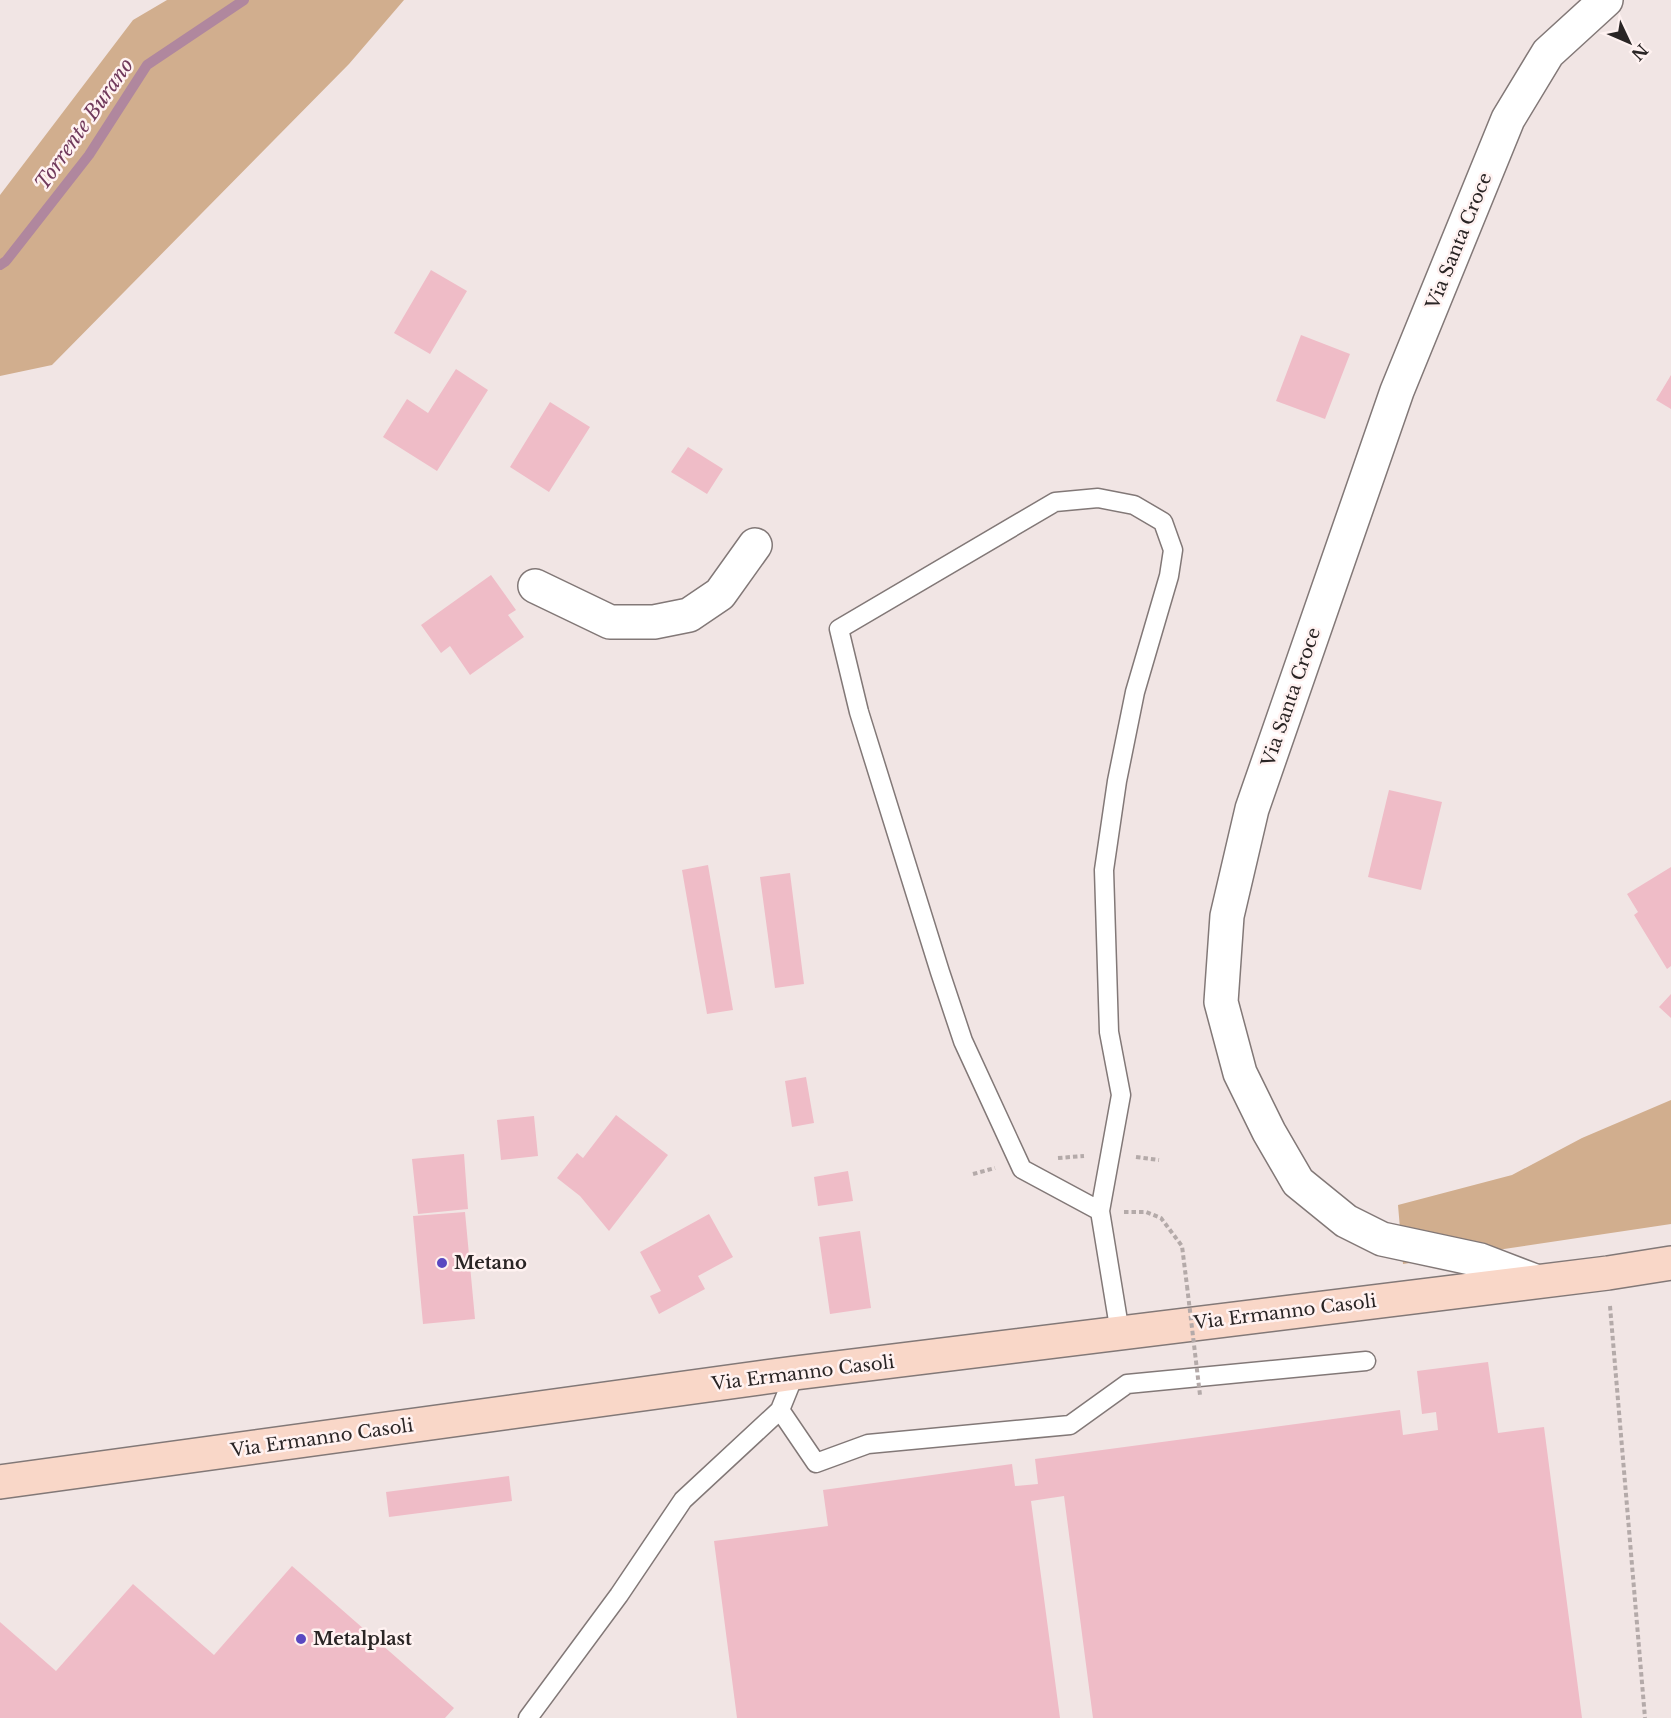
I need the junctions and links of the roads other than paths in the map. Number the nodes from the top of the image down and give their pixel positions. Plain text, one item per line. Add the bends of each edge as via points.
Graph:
1 (1606, 0) edge
2 (755, 545) dead end
3 (535, 586) dead end
4 (1100, 1211) junction
5 (1671, 1263) edge
6 (1534, 1281) junction
7 (1120, 1333) junction
8 (1366, 1361) dead end
9 (795, 1373) junction
10 (780, 1410) junction
11 (0, 1482) edge
12 (528, 1718) edge

1 - 6 street, Via Santa Croce via 1548,53 1508,119 1397,391 1252,809 1227,916 1221,1002 1240,1073 1298,1182 1346,1221 1382,1239 1480,1260
2 - 3 street via 720,594 689,615 654,622 610,622
4 - 4 lane via 1121,1095 1109,1032 1104,870 1136,692 1173,550 1163,522 1134,505 1098,498 1055,502 839,629 858,712 963,1041 1022,1168
4 - 7 lane
5 - 6 main road, Via Ermanno Casoli
6 - 7 main road, Via Ermanno Casoli
7 - 9 main road, Via Ermanno Casoli
8 - 10 lane via 1127,1384 1070,1425 868,1444 816,1463
9 - 10 lane
9 - 11 main road, Via Ermanno Casoli
10 - 12 lane via 683,1500

